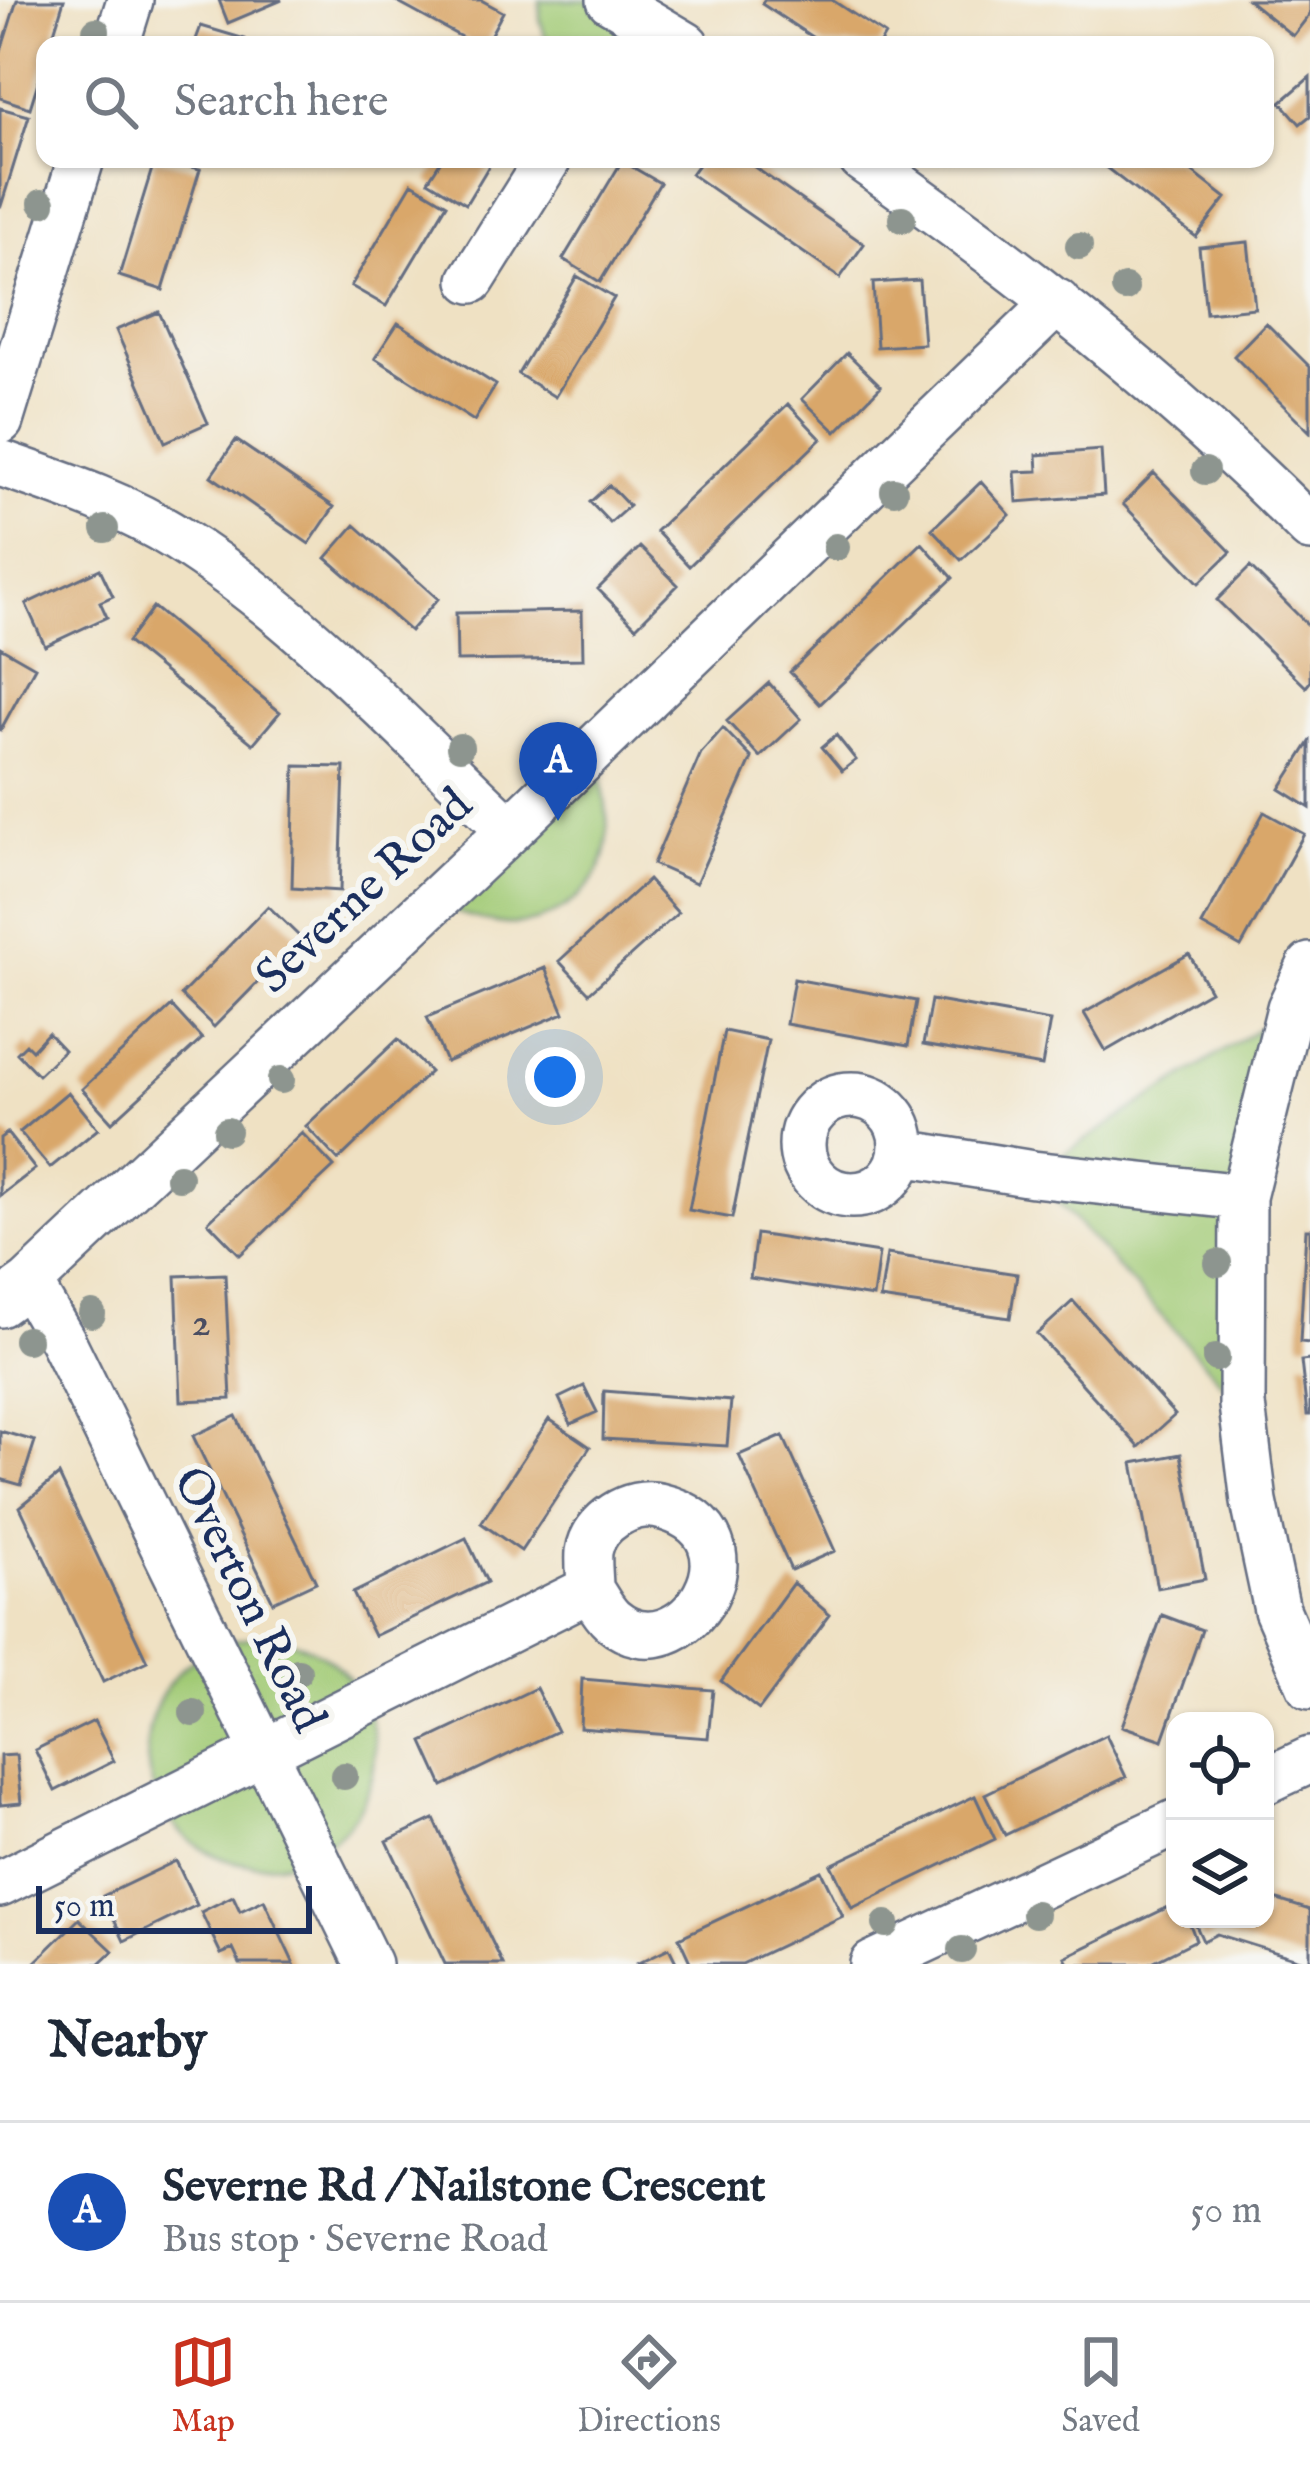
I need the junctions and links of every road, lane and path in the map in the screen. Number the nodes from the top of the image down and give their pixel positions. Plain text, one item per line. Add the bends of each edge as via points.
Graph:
1 (130, 0) edge
2 (623, 20) edge
3 (119, 36) edge
4 (663, 36) edge
5 (78, 168) edge
6 (542, 168) edge
7 (875, 168) edge
8 (472, 280) dead end
9 (1057, 302) junction
10 (0, 421) edge
11 (0, 464) edge
12 (1310, 528) edge
13 (510, 830) junction
14 (1310, 966) edge
15 (903, 1154) dead end
16 (1243, 1197) junction
17 (15, 1293) edge
18 (590, 1589) dead end
19 (1310, 1686) edge
20 (263, 1754) junction
21 (1310, 1760) edge
22 (1274, 1777) edge
23 (1166, 1826) edge
24 (1, 1882) edge
25 (368, 1964) edge
26 (873, 1964) edge

1 - 3 street
2 - 4 street
5 - 10 street
6 - 8 street
7 - 9 street
9 - 12 street
9 - 13 street, Severne Road
11 - 13 street via 117,508 220,568 296,627
13 - 17 street, Severne Road
14 - 16 street via 1290,1008
15 - 16 street
16 - 19 street via 1242,1405 1254,1502 1277,1610
17 - 20 street, Overton Road via 82,1381
18 - 20 street
20 - 24 street
20 - 25 street, Overton Road
21 - 22 street
23 - 26 street

